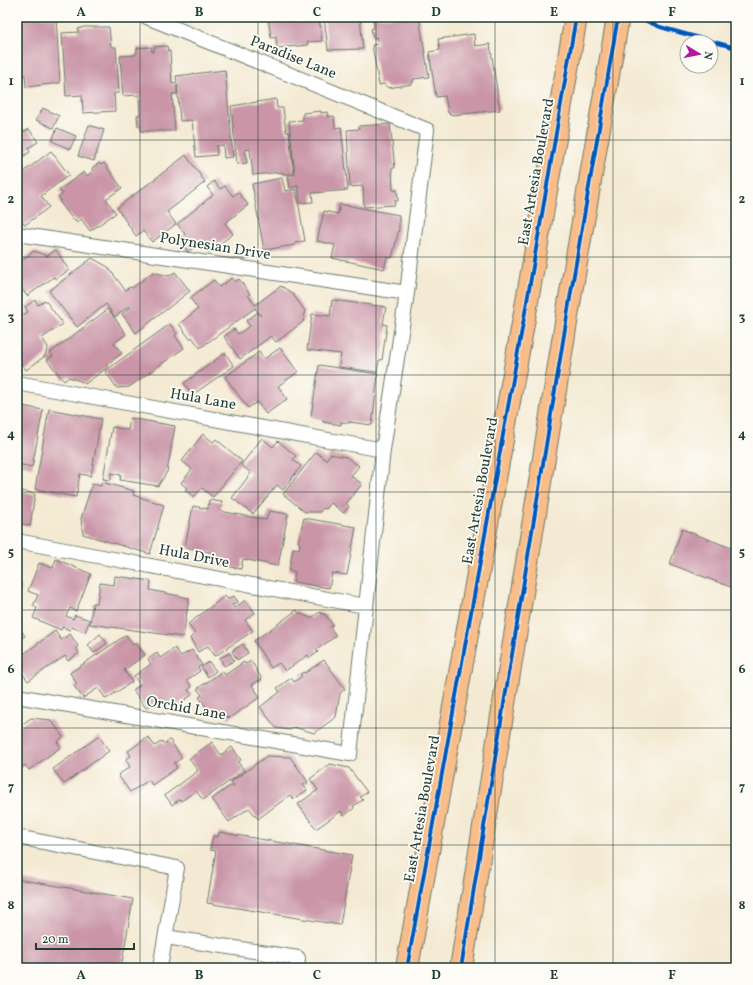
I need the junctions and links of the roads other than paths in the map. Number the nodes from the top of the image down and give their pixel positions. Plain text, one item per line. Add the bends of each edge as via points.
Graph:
1 (146, 17) edge
2 (576, 17) edge
3 (618, 17) edge
4 (17, 234) edge
5 (407, 292) junction
6 (17, 383) edge
7 (383, 450) junction
8 (17, 541) edge
9 (365, 606) junction
10 (17, 696) edge
11 (17, 837) edge
12 (166, 936) junction
13 (160, 968) edge
14 (297, 968) edge
15 (407, 968) edge
16 (461, 968) edge

1 - 5 lane, Paradise Lane via 427,130
2 - 15 main road, East Artesia Boulevard
3 - 16 main road
4 - 5 lane, Polynesian Drive
5 - 7 lane
6 - 7 lane, Hula Lane
7 - 9 lane
8 - 9 lane, Hula Drive
9 - 10 lane, Orchid Lane via 350,754
11 - 12 lane via 178,868
12 - 13 lane
12 - 14 lane via 298,958

